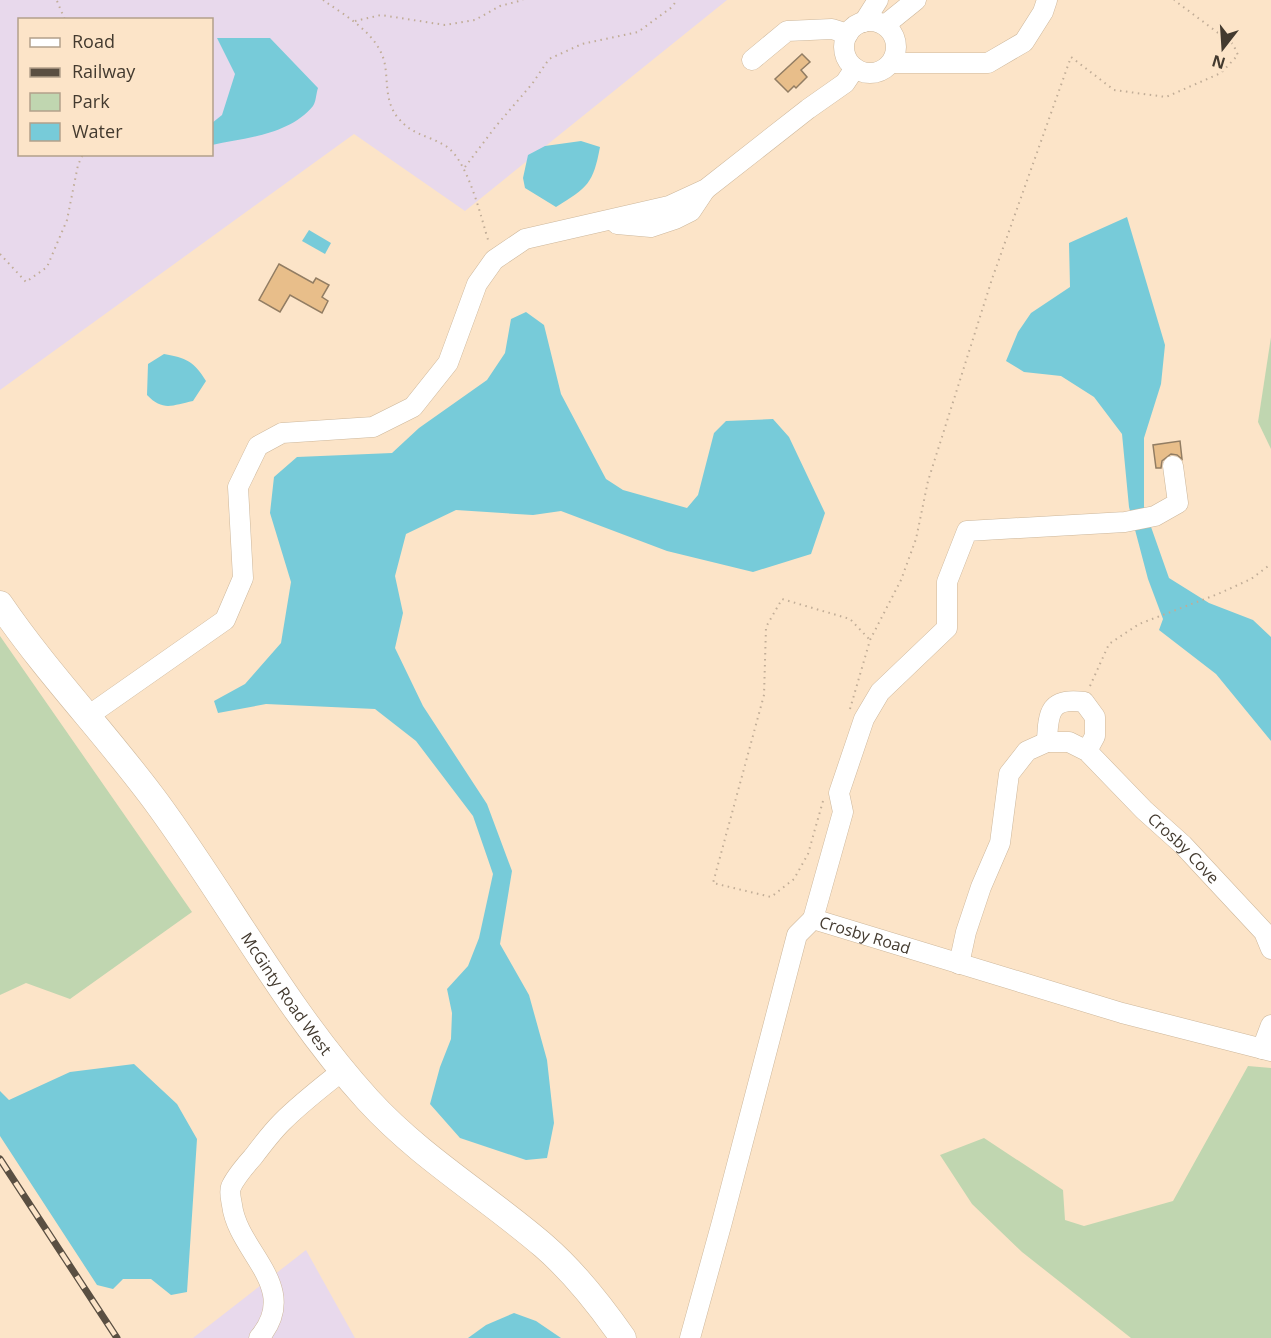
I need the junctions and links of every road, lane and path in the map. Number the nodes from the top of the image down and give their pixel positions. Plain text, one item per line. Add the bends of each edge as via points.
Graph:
1 (56, 0) edge
2 (323, 0) edge
3 (523, 0) edge
4 (677, 0) edge
5 (916, 0) edge
6 (1047, 0) edge
7 (1174, 0) edge
8 (875, 16) edge
9 (64, 18) edge
10 (354, 22) junction
11 (848, 34) junction
12 (752, 60) dead end
13 (892, 63) junction
14 (855, 68) junction
15 (81, 156) edge
16 (465, 167) junction
17 (0, 254) edge
18 (494, 260) junction
19 (1173, 466) dead end
20 (1271, 564) edge
21 (0, 604) edge
22 (870, 640) junction
23 (1084, 702) junction
24 (88, 716) junction
25 (847, 719) dead end
26 (1047, 742) junction
27 (1087, 751) junction
28 (824, 798) dead end
29 (813, 919) junction
30 (1271, 949) edge
31 (959, 964) junction
32 (1271, 1024) edge
33 (1266, 1050) edge
34 (342, 1071) junction
35 (260, 1338) edge
36 (623, 1338) edge
37 (690, 1338) edge

1 - 9 path
2 - 10 path
3 - 10 path via 500,6 476,20 445,25 381,15
4 - 16 path via 638,32 582,44 549,59
5 - 8 street
6 - 13 street via 1024,42 987,63
7 - 22 path via 1233,44 1238,55 1221,73 1166,97 1114,90 1071,57 992,279 928,481 912,549 901,580
8 - 11 street
8 - 13 street via 896,42
10 - 16 path via 378,45 385,64 386,92 396,116 415,134 446,145
11 - 12 street via 832,29 787,31
11 - 14 street via 845,52
13 - 14 street via 874,73
14 - 18 street via 845,83 706,189 669,206 525,239
15 - 17 path via 67,220 47,267 26,282
16 - 18 path
18 - 24 street via 477,284 448,363 413,407 373,427 282,433 258,446 238,487 243,578 225,620
19 - 29 street via 1178,503 1155,516 1125,522 967,531 947,582 947,627 880,692 864,719 839,793 843,812
20 - 23 path via 1251,579 1139,624 1108,644
21 - 24 main road, McGinty Road West
22 - 25 path
22 - 28 path via 850,619 782,599 766,627 764,695 713,883 771,897 794,879 808,854
23 - 26 street via 1066,699 1053,707
23 - 27 street via 1095,717 1095,736
24 - 34 main road, McGinty Road West via 156,802 296,1010
26 - 27 street, Crosby Cove via 1069,742
26 - 31 street via 1027,751 1009,774 1000,843 977,898
27 - 30 street, Crosby Cove via 1264,932
29 - 31 street, Crosby Road
29 - 37 street, Crosby Road via 797,935
31 - 33 street, Crosby Road via 1122,1014
32 - 33 street
34 - 35 street via 282,1122 230,1189 233,1213 246,1242 267,1272 274,1295 274,1312
34 - 36 main road, McGinty Road West via 413,1144 545,1247 579,1281

